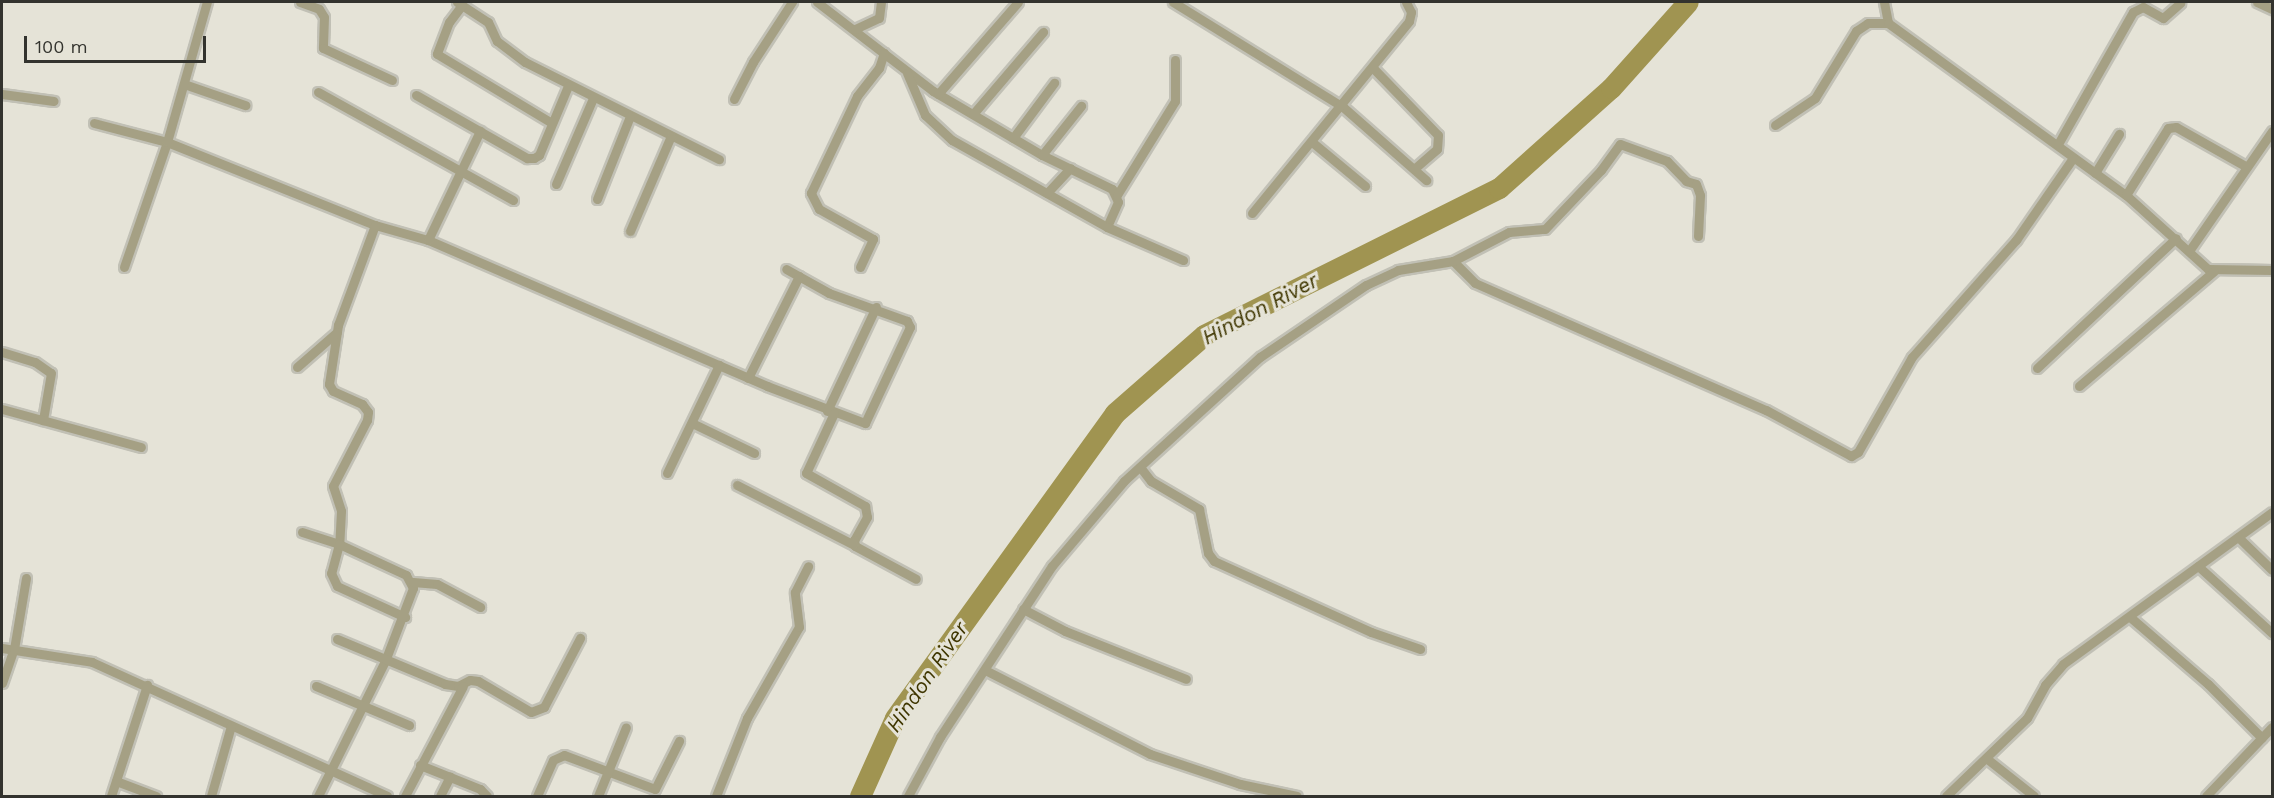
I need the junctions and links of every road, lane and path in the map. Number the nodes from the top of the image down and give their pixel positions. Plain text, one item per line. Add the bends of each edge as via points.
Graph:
1 (207, 2) edge
2 (300, 2) edge
3 (792, 2) edge
4 (818, 2) edge
5 (881, 2) edge
6 (1018, 2) edge
7 (1173, 2) edge
8 (1406, 2) edge
9 (1884, 2) edge
10 (2257, 2) edge
11 (460, 3) edge
12 (2180, 3) dead end
13 (2272, 9) edge
14 (1888, 23) junction
15 (855, 29) junction
16 (1043, 32) dead end
17 (884, 54) junction
18 (1175, 60) dead end
19 (1373, 68) junction
20 (907, 73) junction
21 (392, 80) dead end
22 (1054, 83) dead end
23 (184, 84) junction
24 (568, 86) junction
25 (318, 92) dead end
26 (2, 94) edge
27 (938, 94) junction
28 (416, 95) dead end
29 (594, 98) junction
30 (734, 99) dead end
31 (54, 101) dead end
32 (245, 105) dead end
33 (1081, 106) dead end
34 (1342, 107) junction
35 (973, 114) junction
36 (630, 116) junction
37 (94, 123) dead end
38 (552, 123) junction
39 (1775, 125) dead end
40 (480, 131) junction
41 (2272, 131) edge
42 (2119, 134) dead end
43 (671, 136) junction
44 (1013, 138) junction
45 (167, 142) junction
46 (1312, 142) junction
47 (2058, 144) junction
48 (1042, 155) junction
49 (2073, 158) junction
50 (719, 159) dead end
51 (2247, 167) junction
52 (1070, 168) junction
53 (1414, 169) junction
54 (460, 173) junction
55 (2095, 173) junction
56 (1426, 180) dead end
57 (556, 184) dead end
58 (1365, 186) dead end
59 (1047, 193) junction
60 (1117, 195) junction
61 (2126, 195) junction
62 (597, 199) dead end
63 (513, 200) dead end
64 (1252, 213) dead end
65 (375, 225) junction
66 (1107, 227) junction
67 (630, 231) dead end
68 (1698, 236) dead end
69 (2176, 238) junction
70 (428, 240) junction
71 (2189, 251) junction
72 (1183, 260) dead end
73 (1453, 261) junction
74 (124, 267) dead end
75 (860, 267) dead end
76 (786, 269) dead end
77 (2272, 270) edge
78 (2214, 271) junction
79 (799, 276) junction
80 (876, 307) junction
81 (337, 332) junction
82 (2, 352) edge
83 (719, 365) junction
84 (297, 367) dead end
85 (2037, 368) dead end
86 (748, 378) junction
87 (2079, 386) dead end
88 (2, 408) edge
89 (831, 412) junction
90 (43, 420) junction
91 (692, 423) junction
92 (141, 447) dead end
93 (754, 453) dead end
94 (1140, 467) junction
95 (667, 473) dead end
96 (737, 485) dead end
97 (2272, 512) edge
98 (302, 532) dead end
99 (2238, 537) junction
100 (339, 544) junction
101 (854, 545) junction
102 (808, 566) dead end
103 (2199, 566) junction
104 (2272, 570) edge
105 (26, 578) dead end
106 (916, 579) dead end
107 (413, 582) junction
108 (480, 607) dead end
109 (1023, 609) junction
110 (405, 617) junction
111 (2130, 617) junction
112 (2272, 633) edge
113 (580, 638) dead end
114 (337, 639) dead end
115 (2, 648) edge
116 (14, 649) junction
117 (1420, 649) dead end
118 (385, 661) junction
119 (987, 671) junction
120 (1186, 679) dead end
121 (2, 683) edge
122 (147, 685) junction
123 (316, 686) dead end
124 (463, 686) junction
125 (362, 707) junction
126 (409, 725) dead end
127 (231, 726) junction
128 (626, 727) dead end
129 (2272, 727) edge
130 (2262, 738) junction
131 (679, 741) dead end
132 (1986, 758) junction
133 (420, 765) junction
134 (330, 771) junction
135 (608, 773) junction
136 (450, 776) junction
137 (116, 781) junction
138 (111, 796) edge
139 (156, 796) edge
140 (211, 796) edge
141 (318, 796) edge
142 (387, 796) edge
143 (405, 796) edge
144 (440, 796) edge
145 (487, 796) edge
146 (537, 796) edge
147 (598, 796) edge
148 (717, 796) edge
149 (908, 796) edge
150 (1297, 796) edge
151 (1946, 796) edge
152 (2034, 796) edge
153 (2206, 796) edge

1 - 23 street
2 - 21 street via 319,9 324,17 323,48
3 - 30 street
4 - 15 street
5 - 15 street via 879,18
6 - 27 street
7 - 34 street
8 - 19 street via 1411,12 1409,21
9 - 14 street
10 - 13 street
11 - 24 street via 492,26 497,41 511,53
11 - 38 street via 437,54
12 - 47 street via 2163,18 2143,8 2133,12
14 - 39 street via 1868,23 1856,31 1815,98
14 - 47 street
15 - 17 street
16 - 35 street
17 - 20 street
17 - 75 street via 879,68 857,96 811,193 819,209 873,239
18 - 60 street via 1175,101
19 - 34 street
19 - 53 street via 1438,135 1437,149
20 - 27 street
20 - 59 street via 925,115 952,140
22 - 44 street
23 - 32 street
23 - 45 street
24 - 29 street
24 - 38 street
25 - 54 street
26 - 31 street
27 - 35 street
28 - 40 street
29 - 36 street
29 - 57 street
33 - 48 street
34 - 46 street
34 - 53 street
35 - 44 street
36 - 43 street
36 - 62 street
37 - 45 street
38 - 40 street via 534,158 527,158
40 - 54 street
41 - 51 street
42 - 55 street
43 - 50 street
43 - 67 street
44 - 48 street
45 - 65 street
45 - 74 street
46 - 58 street
46 - 64 street
47 - 49 street
48 - 52 street
49 - 55 street
49 - 73 street via 2016,240 1912,357 1858,452 1851,456 1766,410 1475,283
51 - 61 street via 2176,127 2168,128
51 - 71 street
52 - 59 street
52 - 60 street
53 - 56 street
54 - 63 street
54 - 70 street
55 - 61 street
59 - 66 street
60 - 66 street
61 - 69 street
65 - 70 street
65 - 81 street
66 - 72 street
68 - 73 street via 1700,195 1696,184 1686,181 1667,161 1620,144 1545,230 1496,236
69 - 71 street
69 - 85 street
70 - 83 street
71 - 78 street via 2201,265
73 - 94 street via 1418,264 1366,285 1260,357
76 - 79 street
77 - 78 street
78 - 87 street
79 - 80 street via 841,298
79 - 86 street
80 - 89 street
80 - 89 street via 907,321 911,333 865,423
81 - 84 street
81 - 100 street via 330,387 362,404 368,412 333,486 341,503
82 - 90 street via 35,362 51,373
83 - 86 street
83 - 91 street
86 - 89 street
88 - 90 street
89 - 101 street via 806,472 865,506 867,517
90 - 92 street
91 - 93 street
91 - 95 street
94 - 109 street via 1052,566
94 - 117 street via 1151,481 1199,509 1208,554 1214,561 1371,632
96 - 101 street
97 - 99 street
98 - 100 street
99 - 103 street
99 - 104 street
100 - 107 street
100 - 110 street via 333,582
101 - 106 street
102 - 148 street via 795,592 800,627 747,718
103 - 111 street
103 - 112 street
105 - 116 street
107 - 108 street via 437,584
107 - 110 street
109 - 119 street
109 - 120 street via 1086,641
110 - 118 street
111 - 130 street via 2208,684
111 - 132 street via 2063,664 2045,685 2027,718
113 - 124 street via 539,711 522,710 478,681 470,680
114 - 118 street
115 - 116 street
116 - 121 street
116 - 122 street via 92,662
118 - 124 street via 445,684
118 - 125 street
119 - 149 street via 940,737
119 - 150 street via 1150,754 1240,784
122 - 127 street
122 - 137 street
123 - 125 street
124 - 133 street
125 - 126 street
125 - 134 street
127 - 134 street
127 - 140 street
128 - 135 street
129 - 130 street
130 - 153 street
131 - 135 street via 654,789
132 - 151 street
132 - 152 street
133 - 136 street
133 - 143 street
134 - 141 street
134 - 142 street
135 - 146 street via 558,756
135 - 147 street
136 - 144 street
136 - 145 street
137 - 138 street
137 - 139 street

